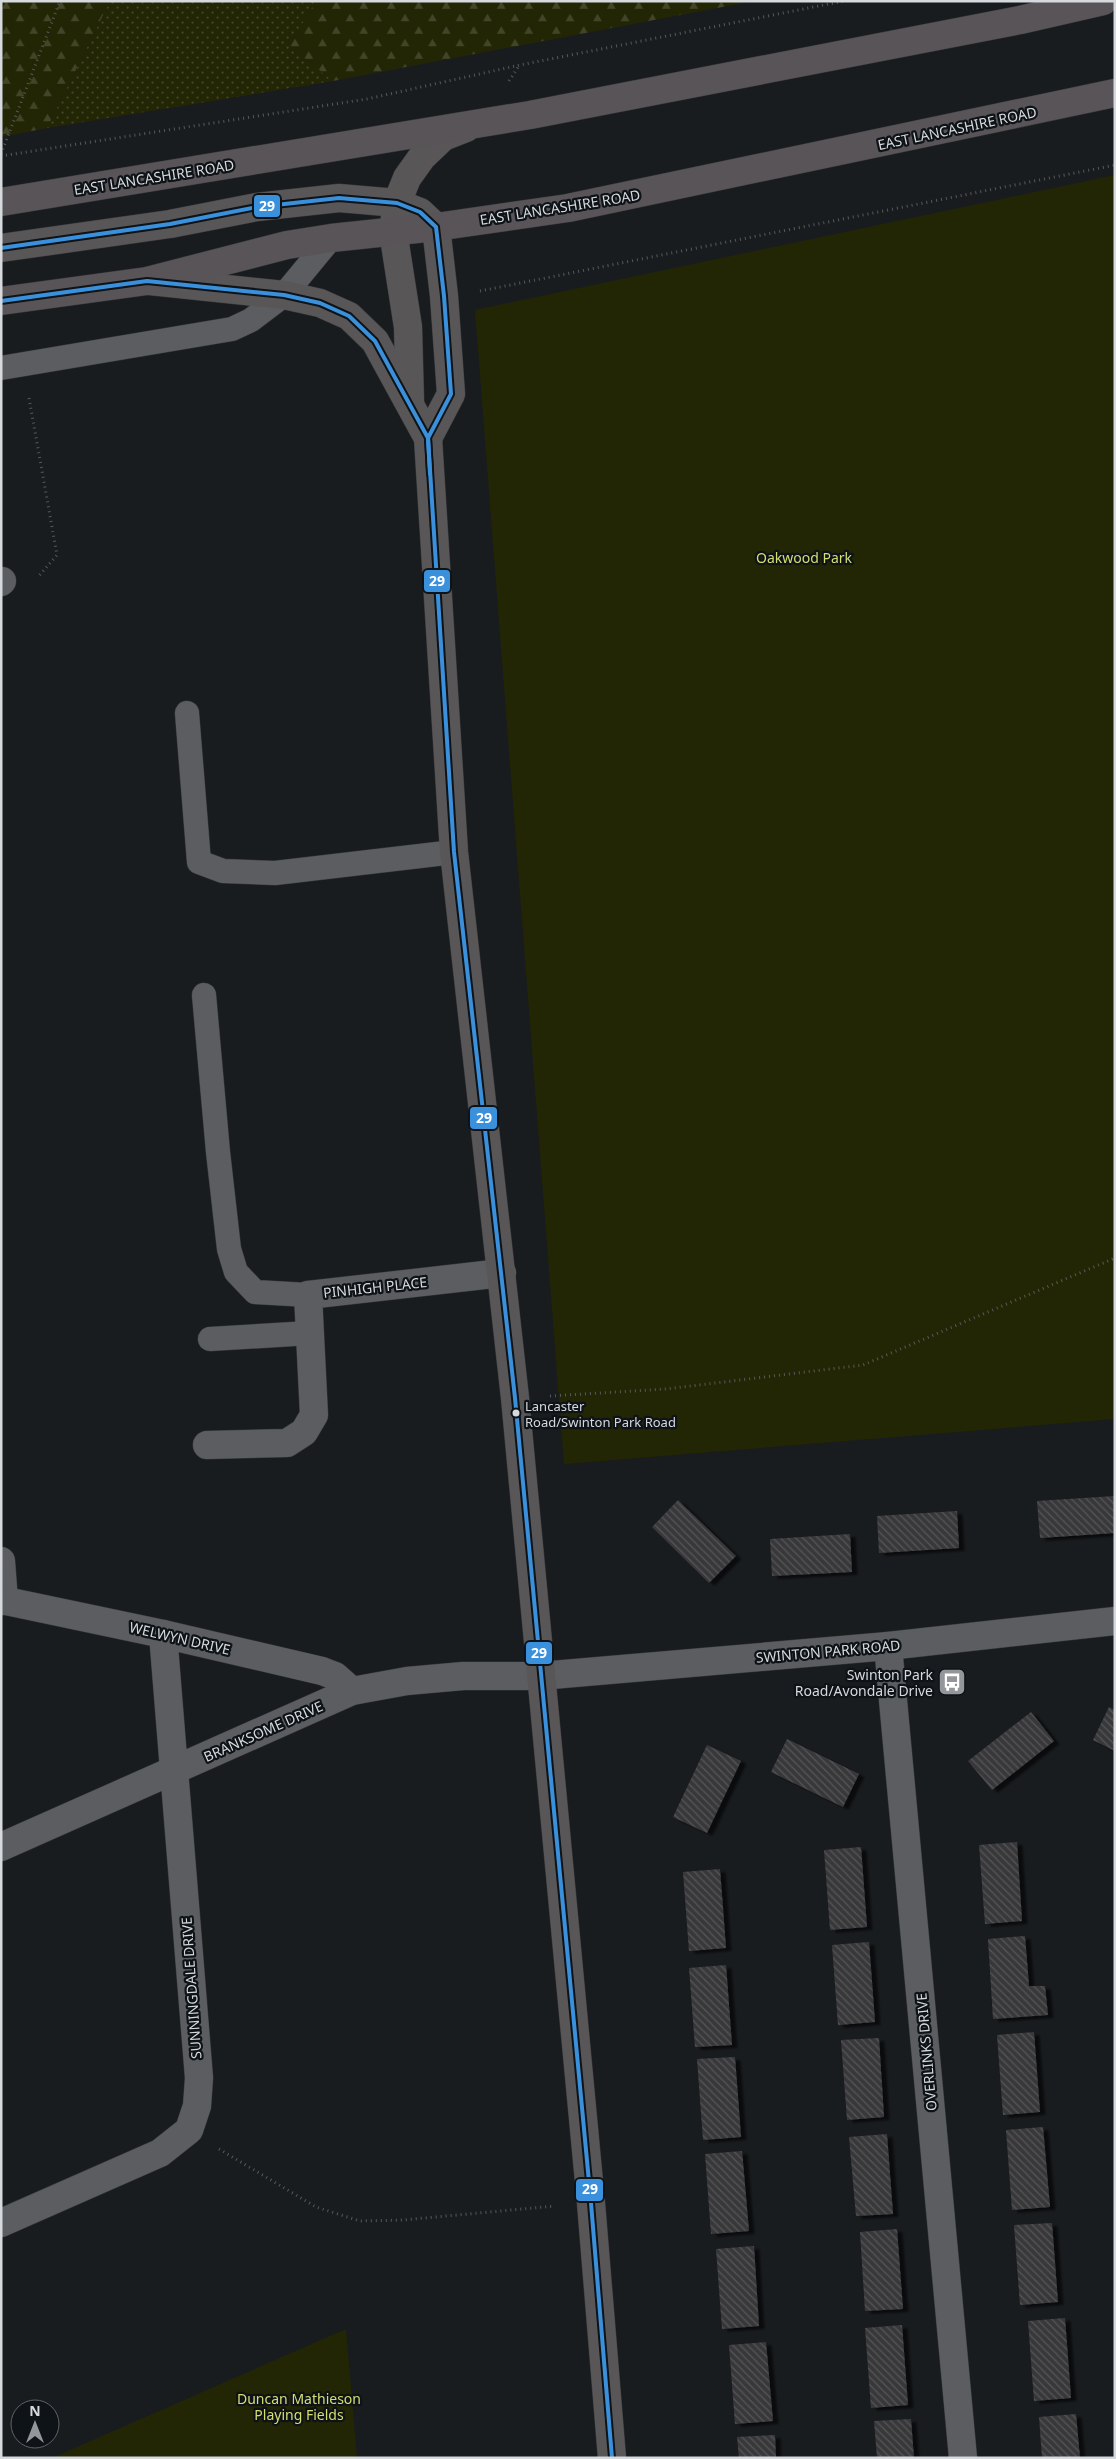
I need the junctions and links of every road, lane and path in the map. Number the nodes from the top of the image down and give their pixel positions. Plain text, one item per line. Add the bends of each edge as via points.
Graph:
1 (60, 1) edge
2 (844, 1) edge
3 (1103, 1) edge
4 (1115, 94) edge
5 (478, 123) junction
6 (1, 155) edge
7 (1115, 165) edge
8 (1, 202) edge
9 (397, 203) junction
10 (436, 227) junction
11 (394, 231) junction
12 (331, 238) junction
13 (1, 248) edge
14 (146, 281) junction
15 (284, 295) junction
16 (444, 296) junction
17 (1, 301) edge
18 (12, 366) edge
19 (410, 405) junction
20 (428, 438) junction
21 (1, 582) edge
22 (187, 713) dead end
23 (454, 852) junction
24 (204, 996) dead end
25 (1115, 1258) edge
26 (502, 1273) junction
27 (308, 1295) junction
28 (310, 1333) junction
29 (210, 1339) dead end
30 (515, 1398) junction
31 (207, 1445) dead end
32 (1, 1561) edge
33 (3, 1600) edge
34 (1115, 1621) edge
35 (164, 1634) junction
36 (888, 1646) junction
37 (540, 1676) junction
38 (352, 1692) junction
39 (174, 1771) junction
40 (1, 1847) edge
41 (190, 2130) junction
42 (591, 2203) junction
43 (1, 2223) edge
44 (612, 2458) edge
45 (963, 2458) edge

1 - 6 path
2 - 6 path via 520,65 368,99
3 - 5 highway, EAST LANCASHIRE ROAD via 1020,20
4 - 10 highway, EAST LANCASHIRE ROAD via 644,194 549,212
5 - 8 highway, EAST LANCASHIRE ROAD
5 - 9 main road via 443,137 422,157 407,178
7 - 16 path
9 - 10 main road via 420,212
9 - 11 main road
9 - 13 main road via 339,198 257,207 170,224
10 - 11 highway, EAST LANCASHIRE ROAD
10 - 16 main road
11 - 12 highway, EAST LANCASHIRE ROAD
11 - 19 main road via 408,327
12 - 14 highway, EAST LANCASHIRE ROAD via 286,245
12 - 15 lane
14 - 15 main road
14 - 17 highway, EAST LANCASHIRE ROAD
15 - 18 lane via 251,320 232,328
15 - 19 main road via 320,303 349,316 375,341
16 - 20 main road via 451,394
18 - 21 path via 57,555 36,580
19 - 20 main road
20 - 23 main road
22 - 23 lane via 199,862 223,872 275,873
23 - 26 main road
24 - 27 lane via 229,1249 236,1272 255,1292
25 - 30 path via 863,1365 666,1389
26 - 27 street, PINHIGH PLACE
26 - 30 main road
27 - 28 street, PINHIGH PLACE
28 - 29 lane
28 - 31 street, PINHIGH PLACE via 314,1415 304,1432 286,1443
30 - 37 main road
32 - 33 street
33 - 35 street, WELWYN DRIVE
34 - 36 street, SWINTON PARK ROAD
35 - 38 street, WELWYN DRIVE via 322,1671 335,1676
35 - 39 street, SUNNINGDALE DRIVE
36 - 37 street, SWINTON PARK ROAD
36 - 45 street, OVERLINKS DRIVE
37 - 38 street, BRANKSOME DRIVE via 463,1676 407,1681
37 - 42 main road
38 - 39 street, BRANKSOME DRIVE
39 - 40 street, BRANKSOME DRIVE
39 - 41 street, SUNNINGDALE DRIVE via 199,2078
41 - 42 path via 316,2207 360,2220 403,2220
41 - 43 street via 160,2153
42 - 44 main road

